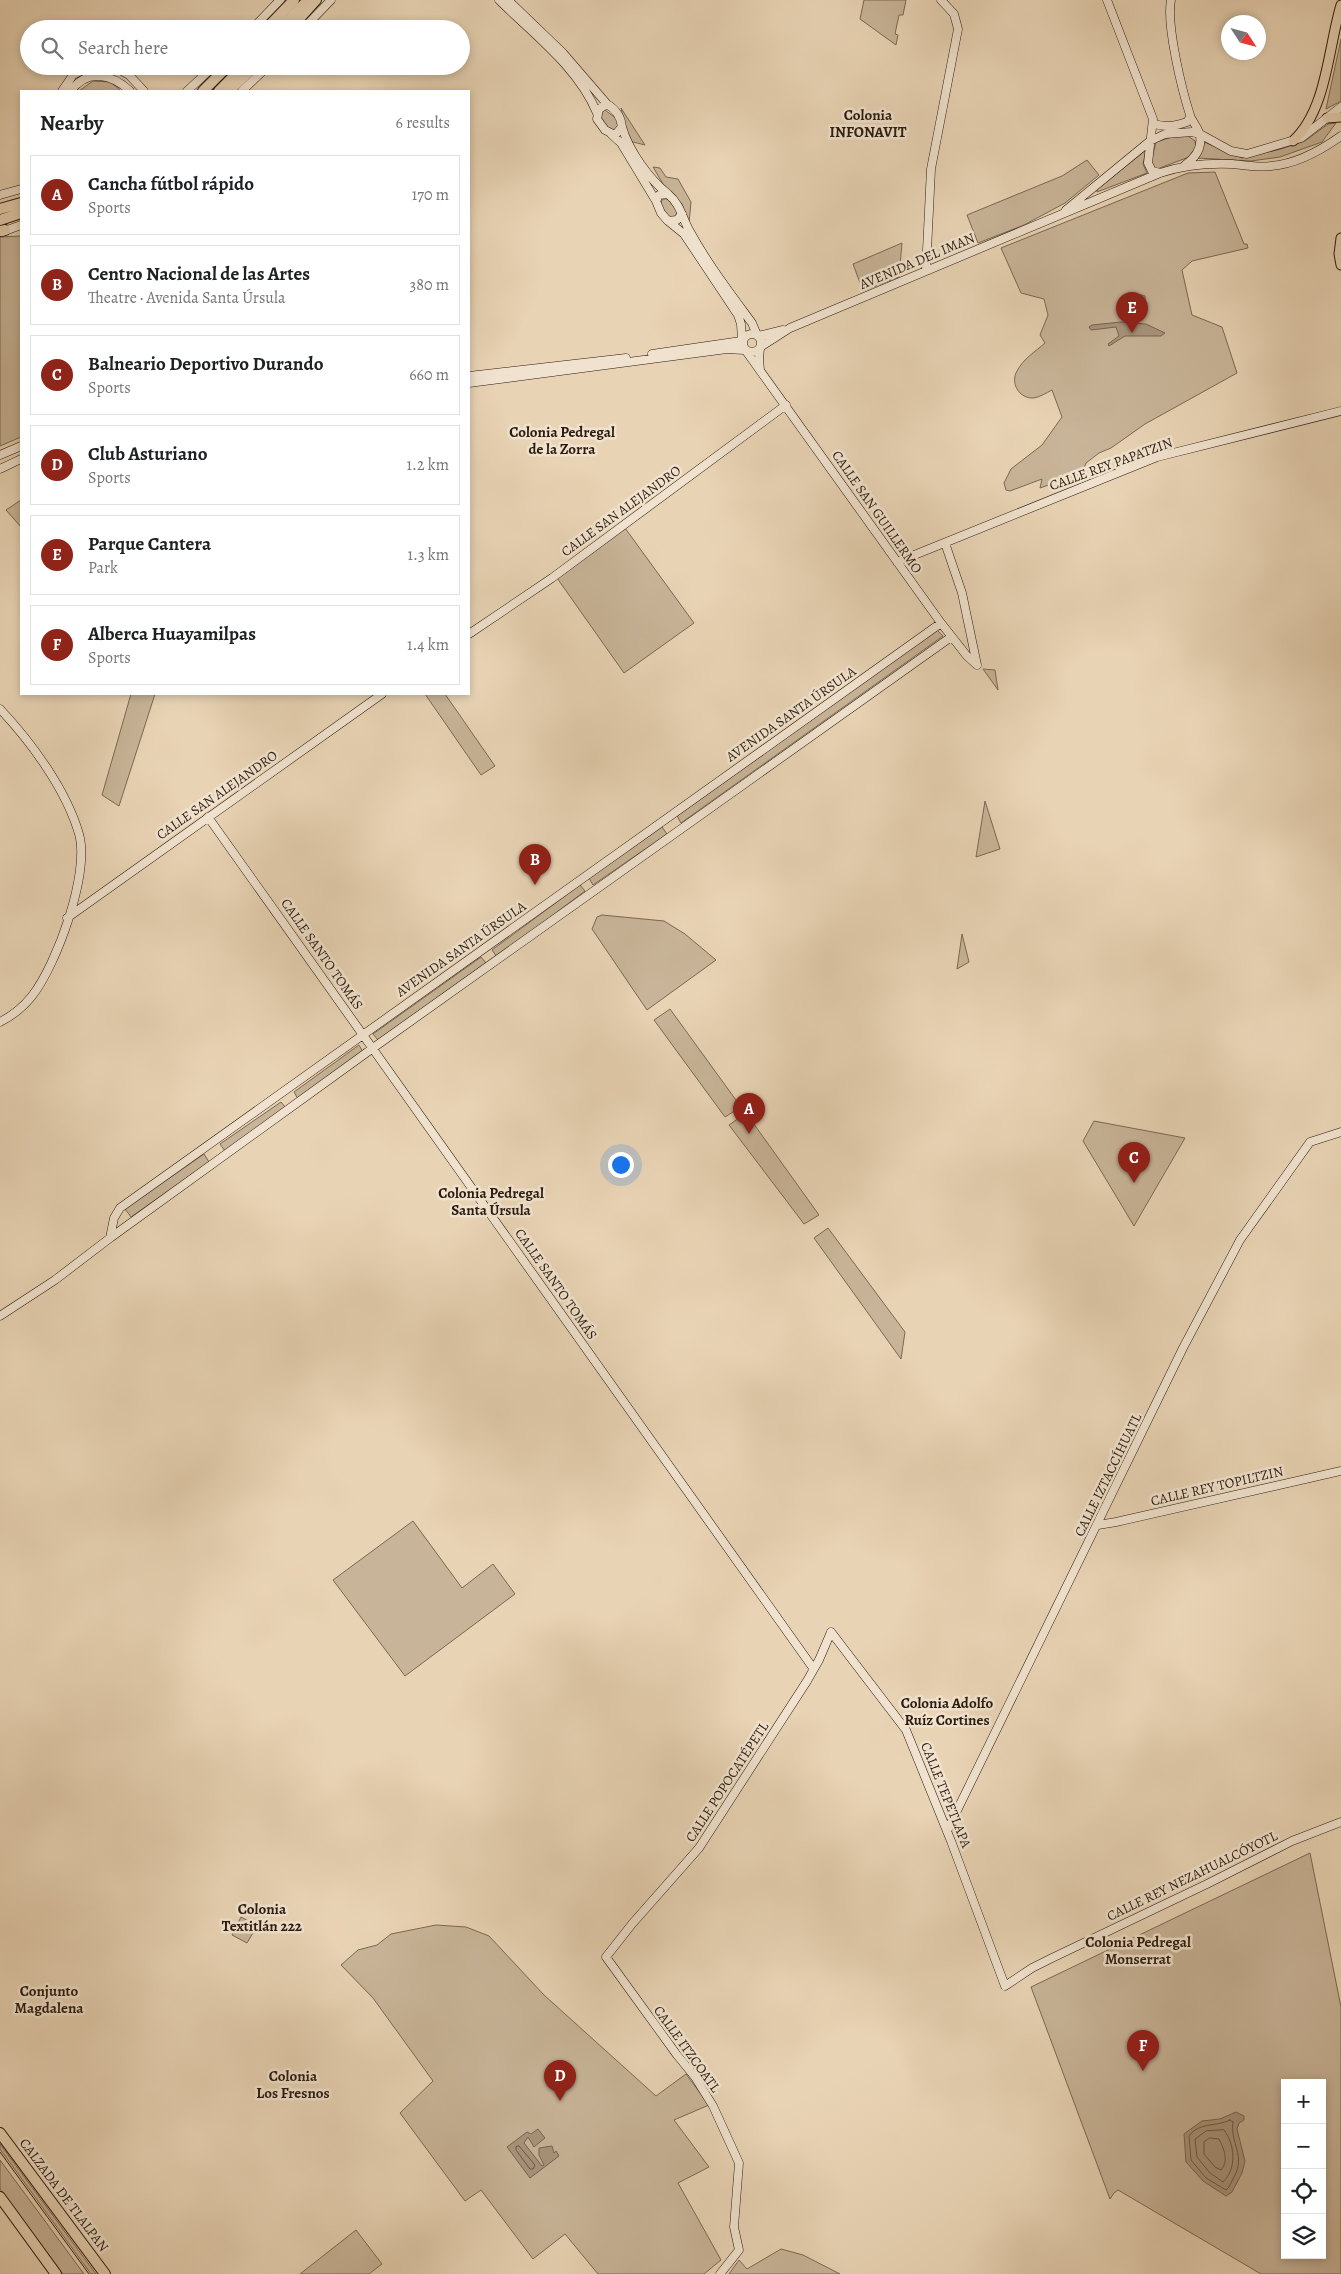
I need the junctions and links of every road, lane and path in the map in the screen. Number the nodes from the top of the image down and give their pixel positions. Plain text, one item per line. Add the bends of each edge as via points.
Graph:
1 (280, 0) edge
2 (294, 0) edge
3 (300, 0) edge
4 (308, 0) edge
5 (316, 0) edge
6 (331, 0) edge
7 (499, 0) edge
8 (941, 0) edge
9 (1107, 0) edge
10 (1171, 0) edge
11 (510, 6) edge
12 (1341, 6) edge
13 (261, 20) edge
14 (275, 20) edge
15 (281, 20) edge
16 (289, 20) edge
17 (298, 20) edge
18 (312, 20) edge
19 (73, 75) edge
20 (100, 75) edge
21 (100, 75) edge
22 (129, 75) edge
23 (204, 75) edge
24 (219, 75) edge
25 (227, 75) edge
26 (235, 75) edge
27 (246, 75) edge
28 (260, 75) edge
29 (254, 81) junction
30 (63, 90) edge
31 (72, 90) edge
32 (129, 90) edge
33 (143, 90) edge
34 (188, 90) edge
35 (204, 90) edge
36 (211, 90) edge
37 (220, 90) edge
38 (230, 90) edge
39 (243, 90) edge
40 (248, 90) edge
41 (607, 104) junction
42 (1341, 107) edge
43 (596, 113) junction
44 (1190, 117) junction
45 (1341, 117) edge
46 (1327, 118) junction
47 (1153, 123) junction
48 (622, 127) junction
49 (610, 134) junction
50 (1200, 134) junction
51 (1341, 136) edge
52 (1293, 140) junction
53 (1150, 141) junction
54 (1183, 166) junction
55 (1160, 174) junction
56 (20, 183) edge
57 (1096, 185) junction
58 (20, 189) edge
59 (12, 192) junction
60 (668, 194) junction
61 (0, 195) edge
62 (1100, 199) junction
63 (656, 201) junction
64 (20, 203) edge
65 (20, 208) edge
66 (0, 209) edge
67 (20, 213) edge
68 (0, 214) edge
69 (682, 214) junction
70 (1059, 216) junction
71 (20, 219) edge
72 (0, 220) edge
73 (668, 221) junction
74 (20, 225) edge
75 (1, 230) edge
76 (1341, 238) edge
77 (1341, 265) edge
78 (926, 271) junction
79 (785, 330) junction
80 (758, 335) junction
81 (742, 340) junction
82 (761, 347) junction
83 (745, 351) junction
84 (760, 370) junction
85 (470, 376) edge
86 (470, 382) edge
87 (786, 405) junction
88 (1341, 411) edge
89 (20, 446) edge
90 (0, 455) edge
91 (20, 460) edge
92 (0, 470) edge
93 (945, 543) junction
94 (897, 562) junction
95 (941, 623) junction
96 (470, 633) edge
97 (951, 636) junction
98 (381, 695) edge
99 (0, 708) edge
100 (208, 817) junction
101 (68, 918) junction
102 (0, 1022) edge
103 (364, 1035) junction
104 (373, 1048) junction
105 (1341, 1132) edge
106 (110, 1238) junction
107 (0, 1316) edge
108 (1341, 1470) edge
109 (1098, 1525) junction
110 (831, 1632) joint
111 (813, 1668) junction
112 (1341, 1822) edge
113 (947, 1831) junction
114 (606, 1957) joint
115 (1005, 1986) joint
116 (0, 2133) edge
117 (0, 2197) edge
118 (56, 2274) edge
119 (106, 2274) edge
120 (720, 2274) edge

1 - 13 street
2 - 14 highway
3 - 15 highway
4 - 16 highway
5 - 17 highway
6 - 18 street
7 - 11 street
8 - 78 street via 954,14 958,29 931,169
9 - 47 street
10 - 44 street via 1171,29
11 - 41 street via 563,54
11 - 43 street via 575,77
12 - 52 main road via 1318,104 1306,128
19 - 30 street
20 - 31 street via 84,79
21 - 32 street via 115,79
22 - 33 street
23 - 34 street
24 - 35 highway
25 - 36 highway
26 - 37 highway
27 - 38 highway
28 - 29 street
29 - 39 street
29 - 40 street
41 - 43 street
41 - 48 street via 618,114
42 - 46 street, AVENIDA DEL IMAN
43 - 49 street via 600,125
44 - 47 street via 1183,124 1161,127
44 - 50 street
45 - 46 main road
46 - 52 street, AVENIDA DEL IMAN via 1309,133
47 - 53 street
48 - 49 street via 618,133
48 - 60 street via 630,146 657,186
49 - 63 street, CALLE SAN GUILLERMO via 621,143
50 - 52 street, AVENIDA DEL IMAN via 1241,154
50 - 53 street, AVENIDA DEL IMAN via 1176,132
50 - 54 street via 1196,155
51 - 54 street, AVENIDA DEL IMAN via 1302,158 1278,165 1215,163
53 - 55 street via 1148,165
53 - 57 street, AVENIDA DEL IMAN
54 - 55 street, AVENIDA DEL IMAN
55 - 62 street, AVENIDA DEL IMAN
56 - 59 street
57 - 62 street via 1093,193
57 - 70 street, AVENIDA DEL IMAN
58 - 59 street
59 - 61 street
60 - 63 street via 662,194
60 - 69 street
62 - 70 street, AVENIDA DEL IMAN
63 - 73 street, CALLE SAN GUILLERMO
64 - 66 highway
65 - 68 highway
67 - 72 highway
69 - 73 street via 677,220
69 - 80 street via 689,230
70 - 78 street, AVENIDA DEL IMAN
71 - 75 highway
73 - 81 street, CALLE SAN GUILLERMO via 684,234 738,315
74 - 75 street
76 - 77 main road
78 - 79 street, AVENIDA DEL IMAN
79 - 80 street, AVENIDA DEL IMAN
79 - 82 street, AVENIDA DEL IMAN
80 - 81 street, AVENIDA DEL IMAN
80 - 82 street
81 - 83 street, CALLE SAN GUILLERMO
81 - 85 street
82 - 83 street
82 - 84 street
83 - 84 street, CALLE SAN GUILLERMO
83 - 86 street via 727,349
84 - 87 street, CALLE SAN GUILLERMO
87 - 94 street, CALLE SAN GUILLERMO
87 - 96 street, CALLE SAN ALEJANDRO via 552,578
88 - 93 street, CALLE REY PAPATZIN via 1157,458
89 - 90 street
91 - 92 street
93 - 94 street, CALLE REY PAPATZIN
93 - 97 street, CALLE SAN GUILLERMO via 962,593 977,665
94 - 95 street, CALLE SAN GUILLERMO
95 - 97 street, CALLE SAN GUILLERMO
95 - 103 street, AVENIDA SANTA ÚRSULA
97 - 104 street, AVENIDA SANTA ÚRSULA
98 - 100 street, CALLE SAN ALEJANDRO
99 - 101 street via 36,752 67,803 79,834 81,862
100 - 101 street, CALLE SAN ALEJANDRO
100 - 103 street, CALLE SANTO TOMÁS
101 - 102 street via 59,949 32,996
103 - 104 street, CALLE SANTO TOMÁS
103 - 106 street, AVENIDA SANTA ÚRSULA via 120,1208 114,1218
104 - 106 street, AVENIDA SANTA ÚRSULA
104 - 111 street, CALLE SANTO TOMÁS
105 - 109 street, CALLE IZTACCÍHUATL via 1310,1142 1240,1240 1183,1348
106 - 107 street, AVENIDA SANTA ÚRSULA
108 - 109 street, CALLE REY TOPILTZIN
109 - 113 street, CALLE IZTACCÍHUATL
110 - 111 street, CALLE POPOCATÉPETL
110 - 113 street, CALLE TEPETLAPA via 906,1730
111 - 114 street, CALLE POPOCATÉPETL via 699,1848
112 - 115 street, CALLE REY NEZAHUALCÓYOTL via 1292,1840 1032,1968
113 - 115 street, CALLE TEPETLAPA
114 - 120 street, CALLE ITZCOATL via 695,2077 713,2106 739,2163 734,2227 739,2250
116 - 119 highway, CALZADA DE TLALPAN
117 - 118 highway

